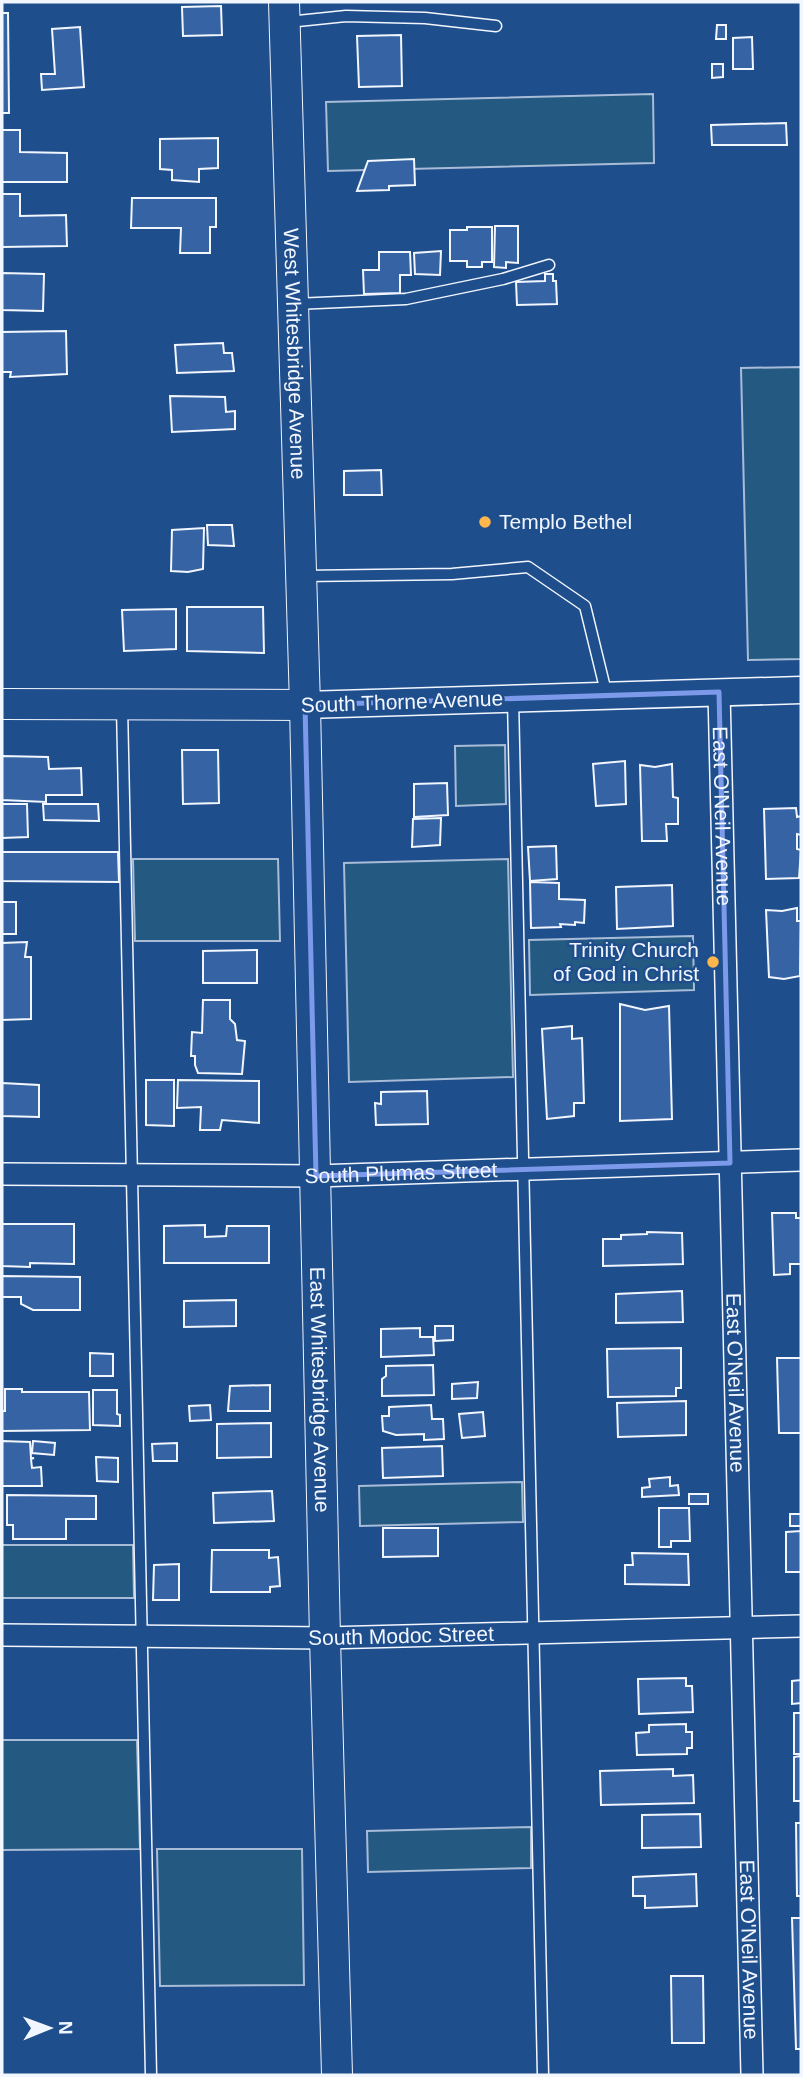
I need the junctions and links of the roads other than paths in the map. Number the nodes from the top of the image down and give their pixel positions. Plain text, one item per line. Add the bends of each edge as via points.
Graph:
1 (284, 12) edge
2 (496, 26) dead end
3 (549, 265) dead end
4 (292, 305) junction
5 (300, 576) junction
6 (801, 690) edge
7 (719, 692) junction
8 (607, 696) junction
9 (513, 699) junction
10 (2, 704) edge
11 (122, 705) junction
12 (305, 705) junction
13 (801, 1160) edge
14 (730, 1163) junction
15 (525, 1169) junction
16 (2, 1174) edge
17 (134, 1175) junction
18 (316, 1176) junction
19 (801, 1626) edge
20 (740, 1627) junction
21 (532, 1632) junction
22 (2, 1635) edge
23 (143, 1636) junction
24 (325, 1638) junction
25 (151, 2075) edge
26 (337, 2075) edge
27 (544, 2075) edge
28 (752, 2075) edge

1 - 2 lane
1 - 4 main road, West Whitesbridge Avenue
3 - 4 lane via 406,299
4 - 5 main road, West Whitesbridge Avenue
5 - 8 lane via 452,574 528,567 585,606
5 - 12 main road, West Whitesbridge Avenue
6 - 7 street, South Thorne Avenue
7 - 8 street, South Thorne Avenue
7 - 14 street, East O'Neil Avenue
8 - 9 street, South Thorne Avenue
9 - 12 street, South Thorne Avenue
9 - 15 lane
10 - 11 main road, South Thorne Avenue
11 - 12 main road, South Thorne Avenue
11 - 17 lane
12 - 18 main road, East Whitesbridge Avenue
13 - 14 street, South Plumas Street
14 - 15 street, South Plumas Street
14 - 20 street, East O'Neil Avenue
15 - 18 street, South Plumas Street
15 - 21 lane
16 - 17 street, South Plumas Street
17 - 18 street, South Plumas Street
17 - 23 lane
18 - 24 main road, East Whitesbridge Avenue
19 - 20 street, South Modoc Street
20 - 21 street, South Modoc Street
20 - 28 street, East O'Neil Avenue
21 - 24 street, South Modoc Street
21 - 27 lane
22 - 23 street, South Modoc Street
23 - 24 street, South Modoc Street
23 - 25 lane
24 - 26 main road, East Whitesbridge Avenue

